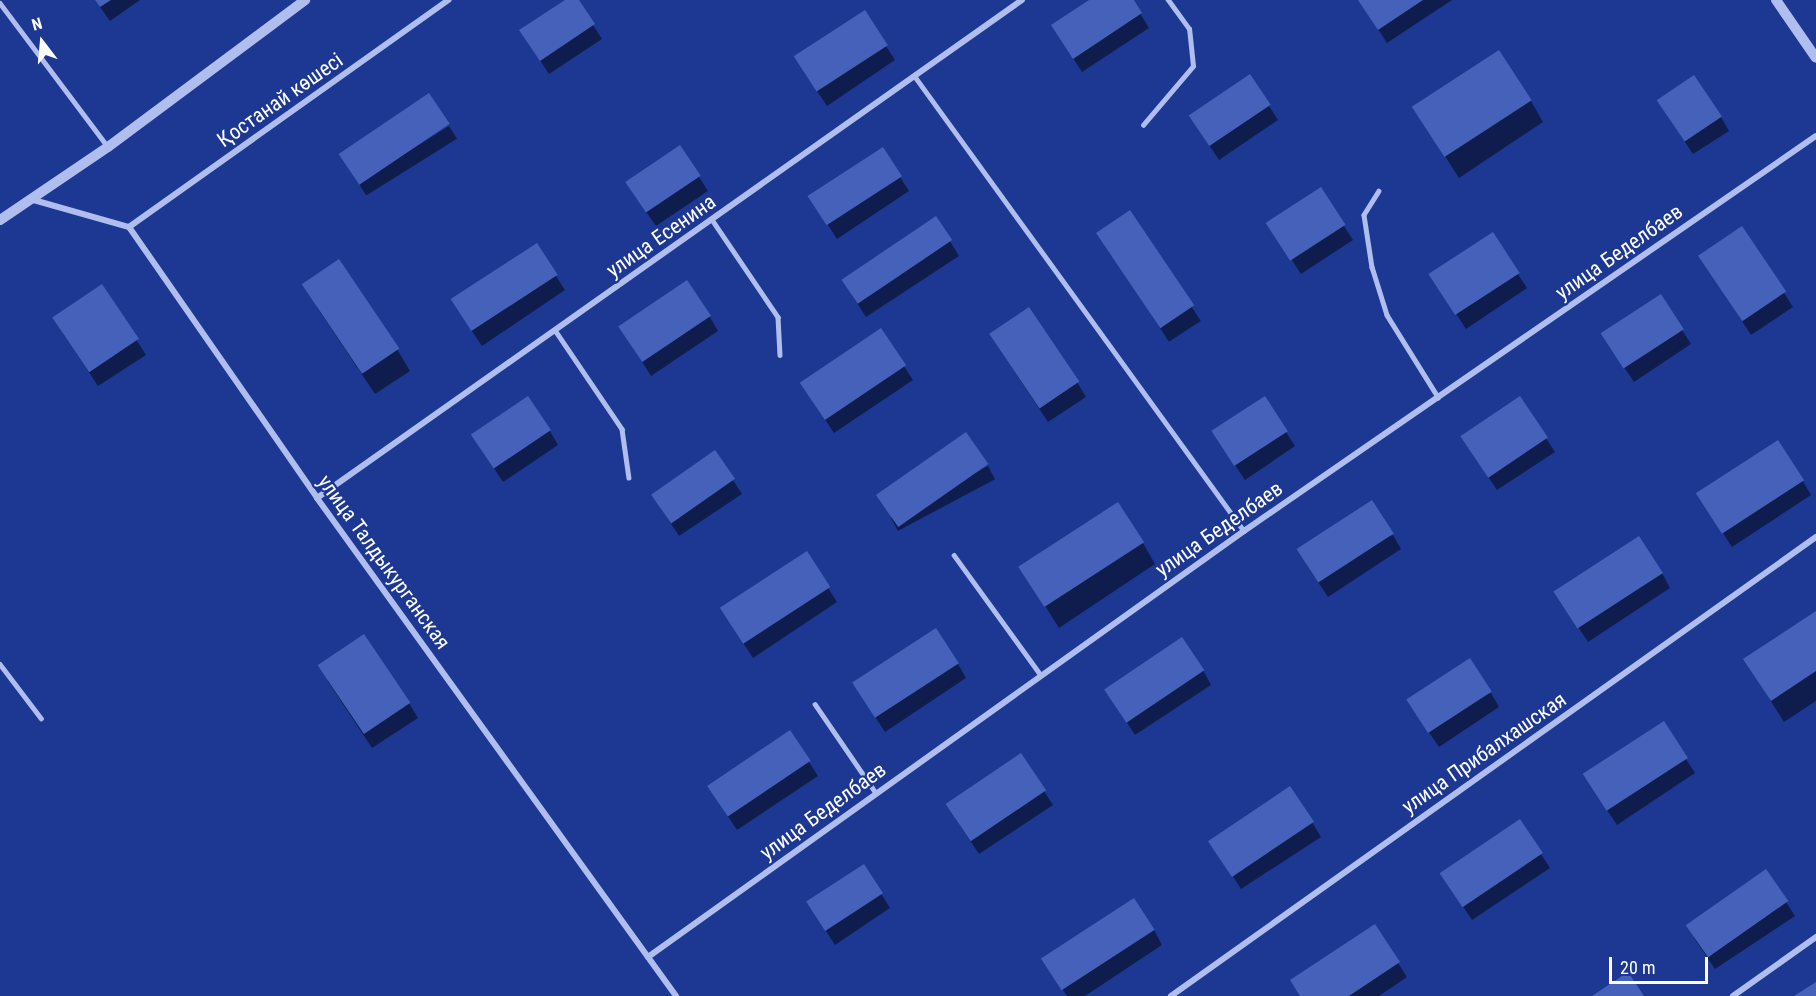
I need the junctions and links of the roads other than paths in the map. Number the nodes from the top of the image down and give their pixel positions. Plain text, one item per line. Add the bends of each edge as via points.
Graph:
1 (305, 0) edge
2 (449, 0) edge
3 (1022, 0) edge
4 (1168, 0) edge
5 (1776, 0) edge
6 (0, 3) edge
7 (1816, 58) edge
8 (916, 78) junction
9 (1143, 125) dead end
10 (1816, 136) edge
11 (108, 147) junction
12 (1379, 191) dead end
13 (30, 199) junction
14 (0, 220) edge
15 (713, 220) junction
16 (129, 227) junction
17 (555, 330) junction
18 (780, 355) dead end
19 (1438, 397) junction
20 (629, 478) dead end
21 (317, 498) junction
22 (1244, 531) junction
23 (1816, 537) edge
24 (954, 555) dead end
25 (0, 664) edge
26 (1041, 675) junction
27 (815, 704) dead end
28 (41, 718) dead end
29 (876, 793) junction
30 (1816, 937) edge
31 (648, 957) junction
32 (676, 996) edge
33 (1170, 996) edge
34 (1733, 996) edge

1 - 11 street
2 - 16 street, Қостанай көшесі
3 - 8 street, улица Есенина
4 - 9 lane via 1189,29 1193,66
5 - 7 street
6 - 11 lane
8 - 15 street, улица Есенина
8 - 22 lane
10 - 19 street, улица Беделбаев
11 - 13 street
12 - 19 lane via 1364,215 1372,267 1387,315
13 - 14 street
13 - 16 street
15 - 17 street, улица Есенина
15 - 18 lane via 778,317
16 - 21 street, улица Талдыкурганская
17 - 20 lane via 622,429
17 - 21 street, улица Есенина
19 - 22 street, улица Беделбаев
21 - 31 street, улица Талдыкурганская
22 - 26 street, улица Беделбаев
23 - 33 street, улица Прибалхашская
24 - 26 lane
25 - 28 lane
26 - 29 street, улица Беделбаев
27 - 29 lane
29 - 31 street, улица Беделбаев
30 - 34 street
31 - 32 street, улица Талдыкурганская

